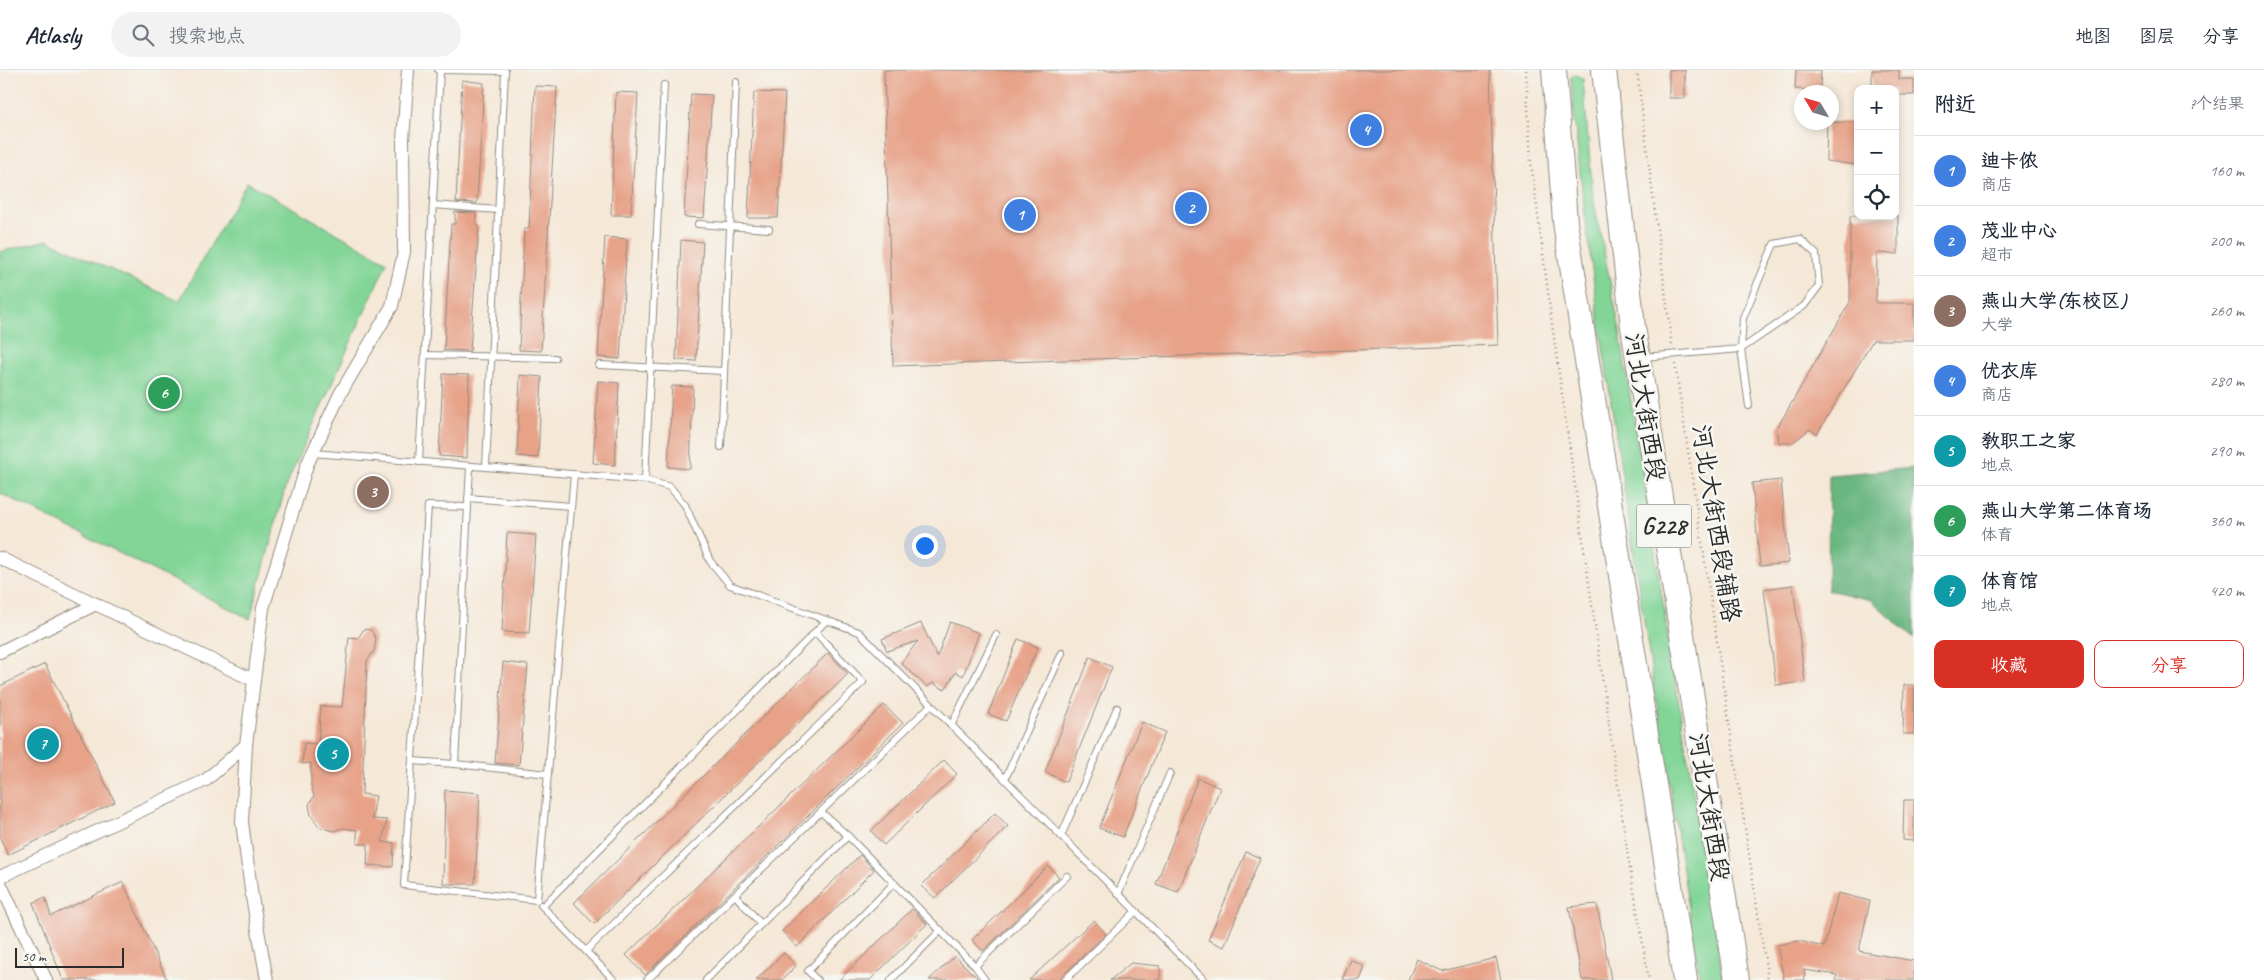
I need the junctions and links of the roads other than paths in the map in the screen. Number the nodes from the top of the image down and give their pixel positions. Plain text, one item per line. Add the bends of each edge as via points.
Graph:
1 (408, 70) edge
2 (439, 70) edge
3 (1554, 70) edge
4 (1604, 70) edge
5 (736, 82) dead end
6 (664, 85) dead end
7 (433, 205) junction
8 (498, 210) junction
9 (698, 224) dead end
10 (730, 226) junction
11 (769, 229) dead end
12 (1741, 349) junction
13 (425, 355) junction
14 (492, 357) junction
15 (555, 358) dead end
16 (1637, 358) junction
17 (599, 365) dead end
18 (651, 368) junction
19 (724, 371) junction
20 (1749, 406) dead end
21 (721, 447) dead end
22 (313, 453) junction
23 (419, 462) junction
24 (470, 466) junction
25 (486, 467) junction
26 (574, 474) junction
27 (646, 480) junction
28 (468, 498) junction
29 (571, 506) junction
30 (468, 508) junction
31 (0, 558) edge
32 (96, 604) junction
33 (827, 620) junction
34 (815, 632) junction
35 (996, 635) dead end
36 (0, 652) edge
37 (1062, 653) dead end
38 (254, 680) junction
39 (931, 705) junction
40 (1117, 708) dead end
41 (952, 726) junction
42 (246, 745) junction
43 (412, 761) junction
44 (455, 764) junction
45 (1170, 773) dead end
46 (548, 774) junction
47 (1004, 779) junction
48 (821, 812) junction
49 (848, 836) junction
50 (1061, 836) junction
51 (1067, 876) dead end
52 (0, 877) edge
53 (0, 883) edge
54 (894, 883) junction
55 (1118, 894) junction
56 (735, 895) junction
57 (537, 900) junction
58 (543, 906) junction
59 (1136, 912) junction
60 (761, 924) junction
61 (940, 930) junction
62 (586, 951) junction
63 (975, 966) junction
64 (46, 980) edge
65 (268, 980) edge
66 (614, 980) edge
67 (647, 980) edge
68 (706, 980) edge
69 (817, 980) edge
70 (891, 980) edge
71 (985, 980) edge
72 (1065, 980) edge
73 (1204, 980) edge
74 (1685, 980) edge
75 (1738, 980) edge

1 - 22 street via 404,252 392,306 340,394
2 - 7 lane
2 - 8 lane via 505,71
3 - 74 highway, 河北大街西段 / G228 via 1565,222
4 - 16 highway, 河北大街西段 / G228
5 - 10 lane
6 - 18 lane
7 - 8 lane
7 - 13 lane
8 - 14 lane
9 - 10 lane
10 - 11 lane
10 - 19 lane
12 - 12 lane via 1743,318 1774,244 1800,239 1816,254 1819,286 1804,306
12 - 16 lane
12 - 20 lane
13 - 14 lane
13 - 23 lane
14 - 15 lane
14 - 25 lane
16 - 75 highway, 河北大街西段 / G228
17 - 18 lane
18 - 19 lane
18 - 27 lane
19 - 21 lane
22 - 23 lane
22 - 38 street via 262,608
23 - 24 lane
24 - 25 lane
24 - 28 lane
25 - 26 lane
26 - 27 lane
26 - 29 lane
27 - 33 lane via 670,488 685,505 710,561 730,585
28 - 29 lane
28 - 30 lane
29 - 46 lane
30 - 43 lane via 428,506
30 - 44 lane
31 - 32 street
32 - 36 street
32 - 38 street
33 - 34 lane
33 - 39 lane via 859,632
34 - 58 lane
34 - 62 lane via 863,682
35 - 41 lane
37 - 47 lane
38 - 42 street
39 - 41 lane
39 - 48 lane
40 - 50 lane
41 - 47 lane
42 - 52 street via 206,780
42 - 65 street via 242,822
43 - 44 lane
43 - 57 lane via 404,885
44 - 46 lane
45 - 55 lane
46 - 57 lane
47 - 50 lane
48 - 49 lane
48 - 56 lane
49 - 54 lane
49 - 60 lane
50 - 55 lane
51 - 63 lane
53 - 64 street
54 - 61 lane
54 - 69 lane via 808,971
55 - 59 lane
56 - 60 lane
56 - 67 lane
57 - 58 lane
58 - 62 lane
59 - 72 lane
59 - 73 lane
60 - 68 lane
61 - 63 lane
61 - 70 lane
62 - 66 lane
63 - 71 lane

